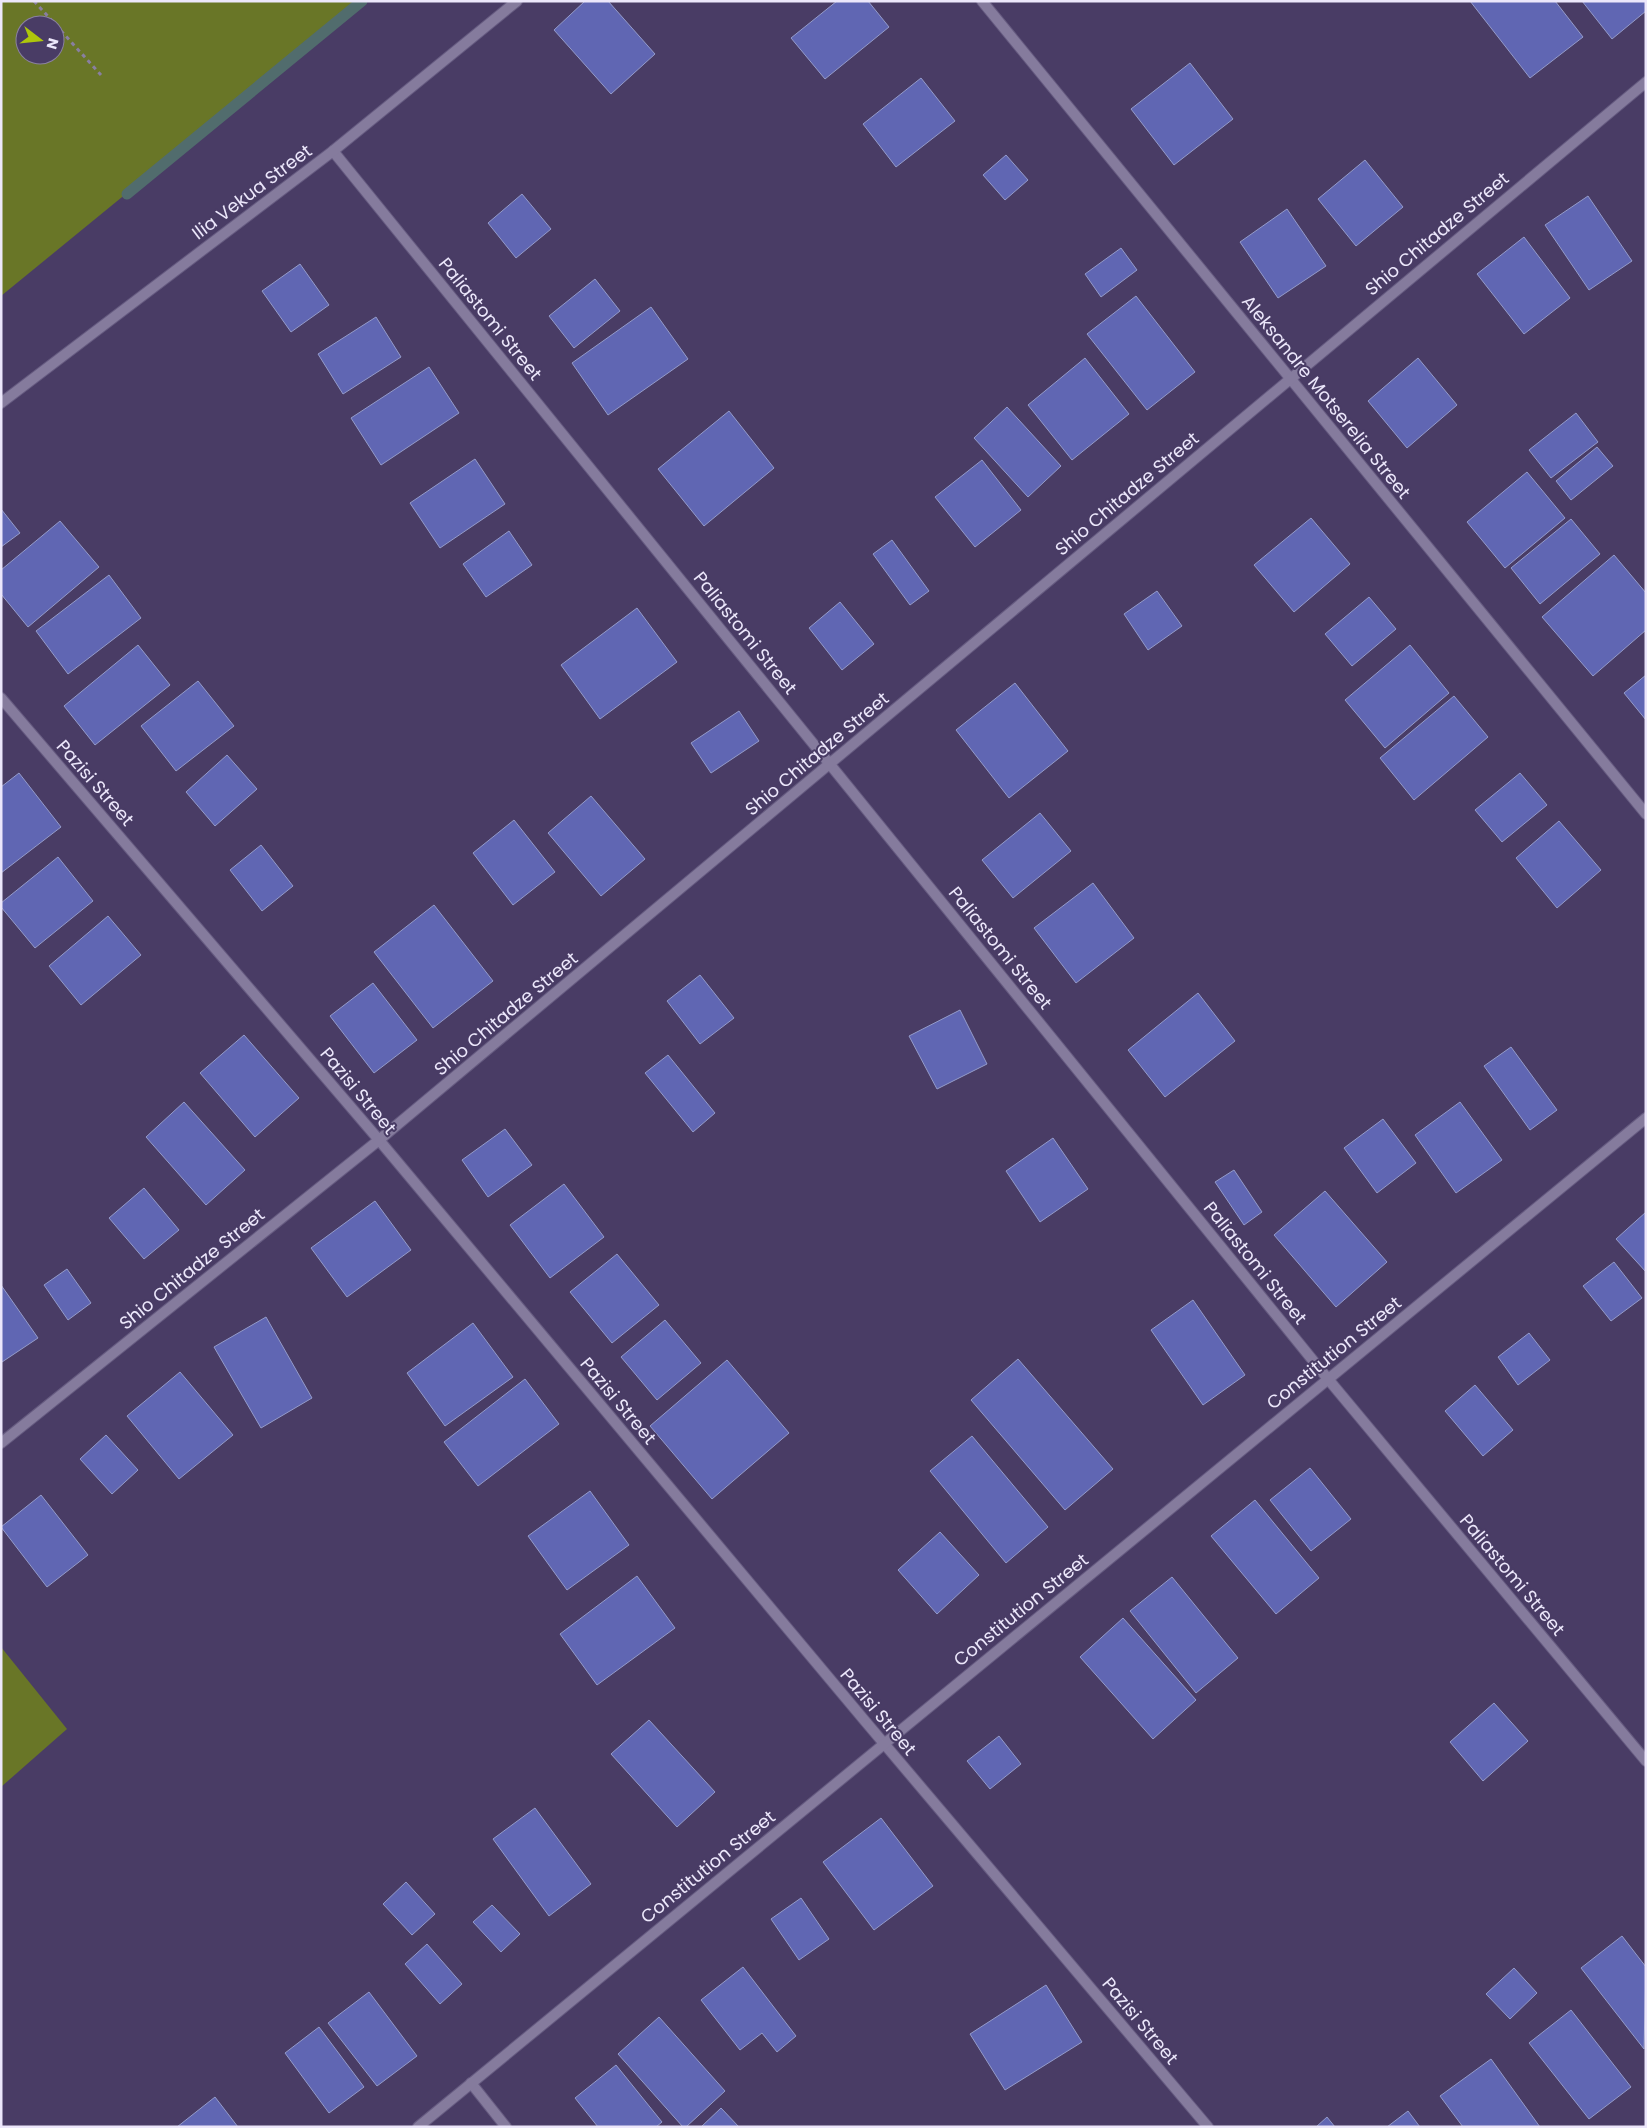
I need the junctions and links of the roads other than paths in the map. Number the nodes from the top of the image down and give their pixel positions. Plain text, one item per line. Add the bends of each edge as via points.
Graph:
1 (517, 1) edge
2 (982, 1) edge
3 (1646, 82) edge
4 (333, 151) junction
5 (1290, 378) junction
6 (1, 403) edge
7 (1, 698) edge
8 (830, 764) junction
9 (1646, 814) edge
10 (1646, 1118) edge
11 (379, 1140) junction
12 (1328, 1379) junction
13 (1, 1443) edge
14 (884, 1744) junction
15 (1646, 1761) edge
16 (471, 2083) junction
17 (418, 2127) edge
18 (506, 2127) edge
19 (1208, 2127) edge

1 - 4 street, Ilia Vekua Street
2 - 5 street, Aleksandre Motserelia Street
3 - 5 street, Shio Chitadze Street
4 - 6 street, Ilia Vekua Street
4 - 8 street, Paliastomi Street
5 - 8 street, Shio Chitadze Street
5 - 9 street, Aleksandre Motserelia Street
7 - 11 street, Pazisi Street
8 - 11 street, Shio Chitadze Street
8 - 12 street, Paliastomi Street
10 - 12 street, Constitution Street
11 - 13 street, Shio Chitadze Street
11 - 14 street, Pazisi Street
12 - 14 street, Constitution Street
12 - 15 street, Paliastomi Street
14 - 16 street, Constitution Street
14 - 19 street, Pazisi Street
16 - 17 street, Constitution Street
16 - 18 street

